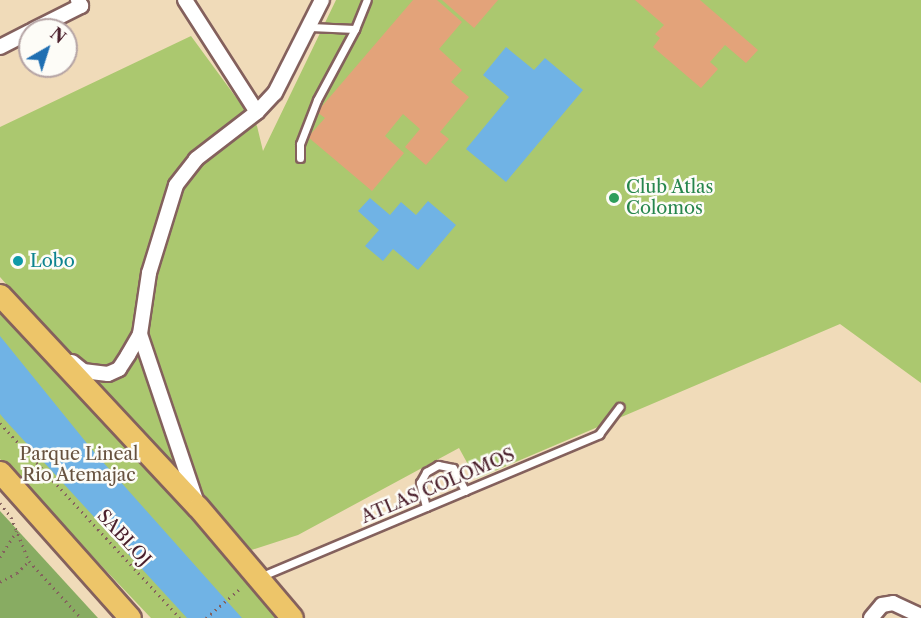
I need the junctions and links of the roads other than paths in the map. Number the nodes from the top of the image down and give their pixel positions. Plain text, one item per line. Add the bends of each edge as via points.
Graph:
1 (78, 0) edge
2 (185, 0) edge
3 (322, 0) edge
4 (367, 0) edge
5 (57, 18) edge
6 (310, 27) junction
7 (355, 29) junction
8 (18, 38) edge
9 (0, 47) edge
10 (257, 112) junction
11 (300, 158) dead end
12 (4, 300) edge
13 (140, 334) junction
14 (619, 407) dead end
15 (0, 472) edge
16 (465, 491) junction
17 (198, 507) junction
18 (426, 507) junction
19 (249, 583) junction
20 (921, 616) edge
21 (130, 618) edge
22 (292, 618) edge
23 (871, 618) edge

1 - 5 street via 81,6
2 - 10 street
3 - 6 street
4 - 7 lane
6 - 7 lane
6 - 10 street via 275,93
7 - 11 lane via 317,100 300,144
8 - 9 street
10 - 13 street via 196,159 176,185 149,273
12 - 13 street via 83,371 94,375 119,369
12 - 17 main road
13 - 17 street
14 - 16 lane, ATLAS COLOMOS via 599,434
15 - 21 main road
16 - 18 lane, ATLAS COLOMOS
16 - 18 lane via 453,468 438,465 426,472 420,483
17 - 19 main road
18 - 19 lane, ATLAS COLOMOS
19 - 22 main road
20 - 23 street via 893,603 882,605

